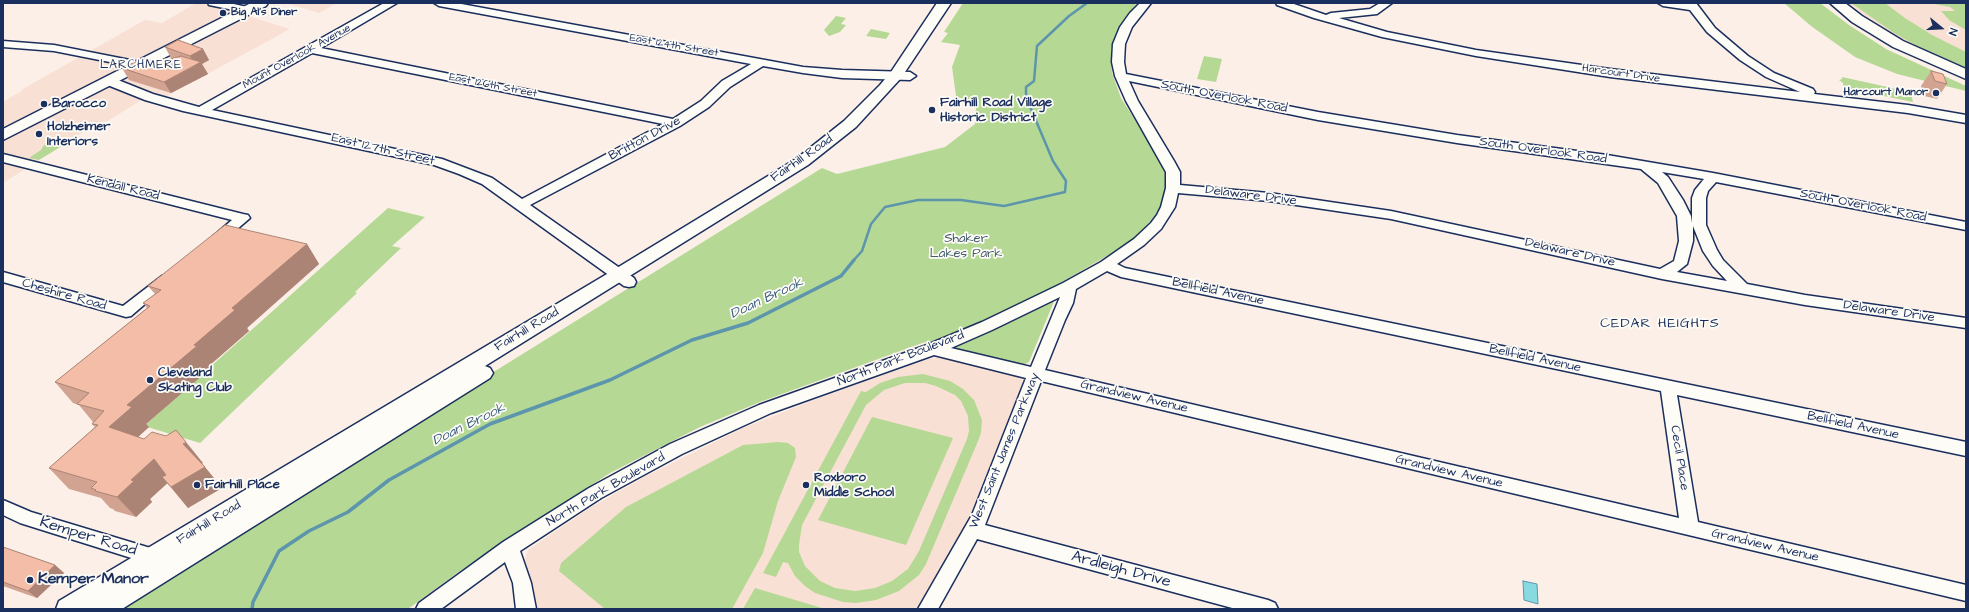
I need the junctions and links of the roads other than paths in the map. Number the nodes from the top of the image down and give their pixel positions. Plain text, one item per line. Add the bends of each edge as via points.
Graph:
1 (213, 3) edge
2 (392, 3) edge
3 (439, 3) edge
4 (502, 3) edge
5 (944, 3) edge
6 (957, 3) edge
7 (1146, 3) edge
8 (1281, 3) edge
9 (1387, 3) edge
10 (1663, 3) edge
11 (1837, 3) edge
12 (1692, 5) edge
13 (255, 6) edge
14 (489, 12) junction
15 (1373, 12) junction
16 (1318, 16) junction
17 (1386, 35) junction
18 (3, 44) edge
19 (310, 49) junction
20 (762, 62) junction
21 (140, 65) junction
22 (1770, 75) junction
23 (1966, 75) edge
24 (903, 76) junction
25 (1121, 76) junction
26 (108, 81) junction
27 (1758, 92) junction
28 (1828, 99) junction
29 (202, 110) junction
30 (1966, 120) edge
31 (676, 123) junction
32 (3, 135) edge
33 (3, 158) edge
34 (1646, 165) junction
35 (1713, 176) junction
36 (1173, 188) junction
37 (520, 205) junction
38 (1966, 226) edge
39 (206, 248) edge
40 (1106, 265) junction
41 (175, 272) edge
42 (1662, 274) junction
43 (3, 277) edge
44 (624, 279) junction
45 (1068, 287) junction
46 (1742, 288) junction
47 (1966, 323) edge
48 (933, 349) junction
49 (1035, 374) junction
50 (1668, 387) junction
51 (1966, 449) edge
52 (3, 507) edge
53 (1690, 528) junction
54 (974, 530) junction
55 (510, 548) junction
56 (164, 560) junction
57 (1966, 593) edge
58 (68, 609) edge
59 (101, 609) edge
60 (426, 609) edge
61 (526, 609) edge
62 (928, 609) edge
63 (1268, 609) edge

1 - 13 street
2 - 19 street, Mount Overlook Avenue
3 - 14 street, East 124th Street
4 - 14 street
5 - 24 main road, Fairhill Road
6 - 24 main road, Fairhill Road
7 - 25 street, North Park Boulevard via 1134,15 1122,36 1118,53
8 - 16 street, Harcourt Drive
9 - 15 street
10 - 12 street
11 - 23 main road via 1892,41
12 - 22 street via 1721,40
13 - 21 main road
14 - 20 street, East 124th Street
15 - 16 street
15 - 17 street via 1374,24
16 - 17 street, Harcourt Drive
17 - 27 street, Harcourt Drive via 1476,53
18 - 21 street via 62,49
19 - 29 street, Mount Overlook Avenue
19 - 31 street, East 126th Street
20 - 24 street, East 124th Street via 828,73
20 - 31 street, Britton Drive via 726,84 705,104
21 - 26 main road
22 - 27 street via 1768,83
22 - 28 street
24 - 44 main road, Fairhill Road via 886,104 856,126 816,165
25 - 34 street, South Overlook Road via 1318,116 1469,141
25 - 36 street, North Park Boulevard via 1132,101 1164,152 1172,172
26 - 29 street, East 127th Street via 149,97
26 - 32 main road
27 - 28 street, Harcourt Drive
28 - 30 street, Harcourt Drive via 1908,109
29 - 37 street, East 127th Street via 436,162 487,181
31 - 37 street, Britton Drive
33 - 39 street, Kendall Road via 243,218
34 - 35 street, South Overlook Road
34 - 42 street via 1662,180 1676,200 1684,216 1686,228 1686,241 1680,264
35 - 38 street, South Overlook Road
35 - 46 street via 1699,198 1699,225 1718,263
36 - 40 street, North Park Boulevard via 1168,207 1156,226 1139,242
36 - 42 street, Delaware Drive via 1269,197 1391,215
37 - 44 street, East 127th Street
40 - 45 street, North Park Boulevard
40 - 50 street, Bellfield Avenue via 1121,272
41 - 43 street, Cheshire Road via 126,312
42 - 46 street, Delaware Drive
44 - 56 main road, Fairhill Road
45 - 48 street, North Park Boulevard
45 - 49 street, West Saint James Parkway via 1066,303
46 - 47 street, Delaware Drive via 1818,302
48 - 49 street, Grandview Avenue
48 - 55 street, North Park Boulevard via 765,408 718,429 595,494
49 - 53 street, Grandview Avenue
49 - 54 street, West Saint James Parkway
50 - 51 street, Bellfield Avenue
50 - 53 street, Cecil Place
52 - 56 street, Kemper Road via 26,518
53 - 57 street, Grandview Avenue
54 - 62 street, West Saint James Parkway
54 - 63 street, Ardleigh Drive
55 - 60 street, North Park Boulevard
55 - 61 street via 522,583
56 - 58 main road, Fairhill Road
56 - 59 main road, Fairhill Road

